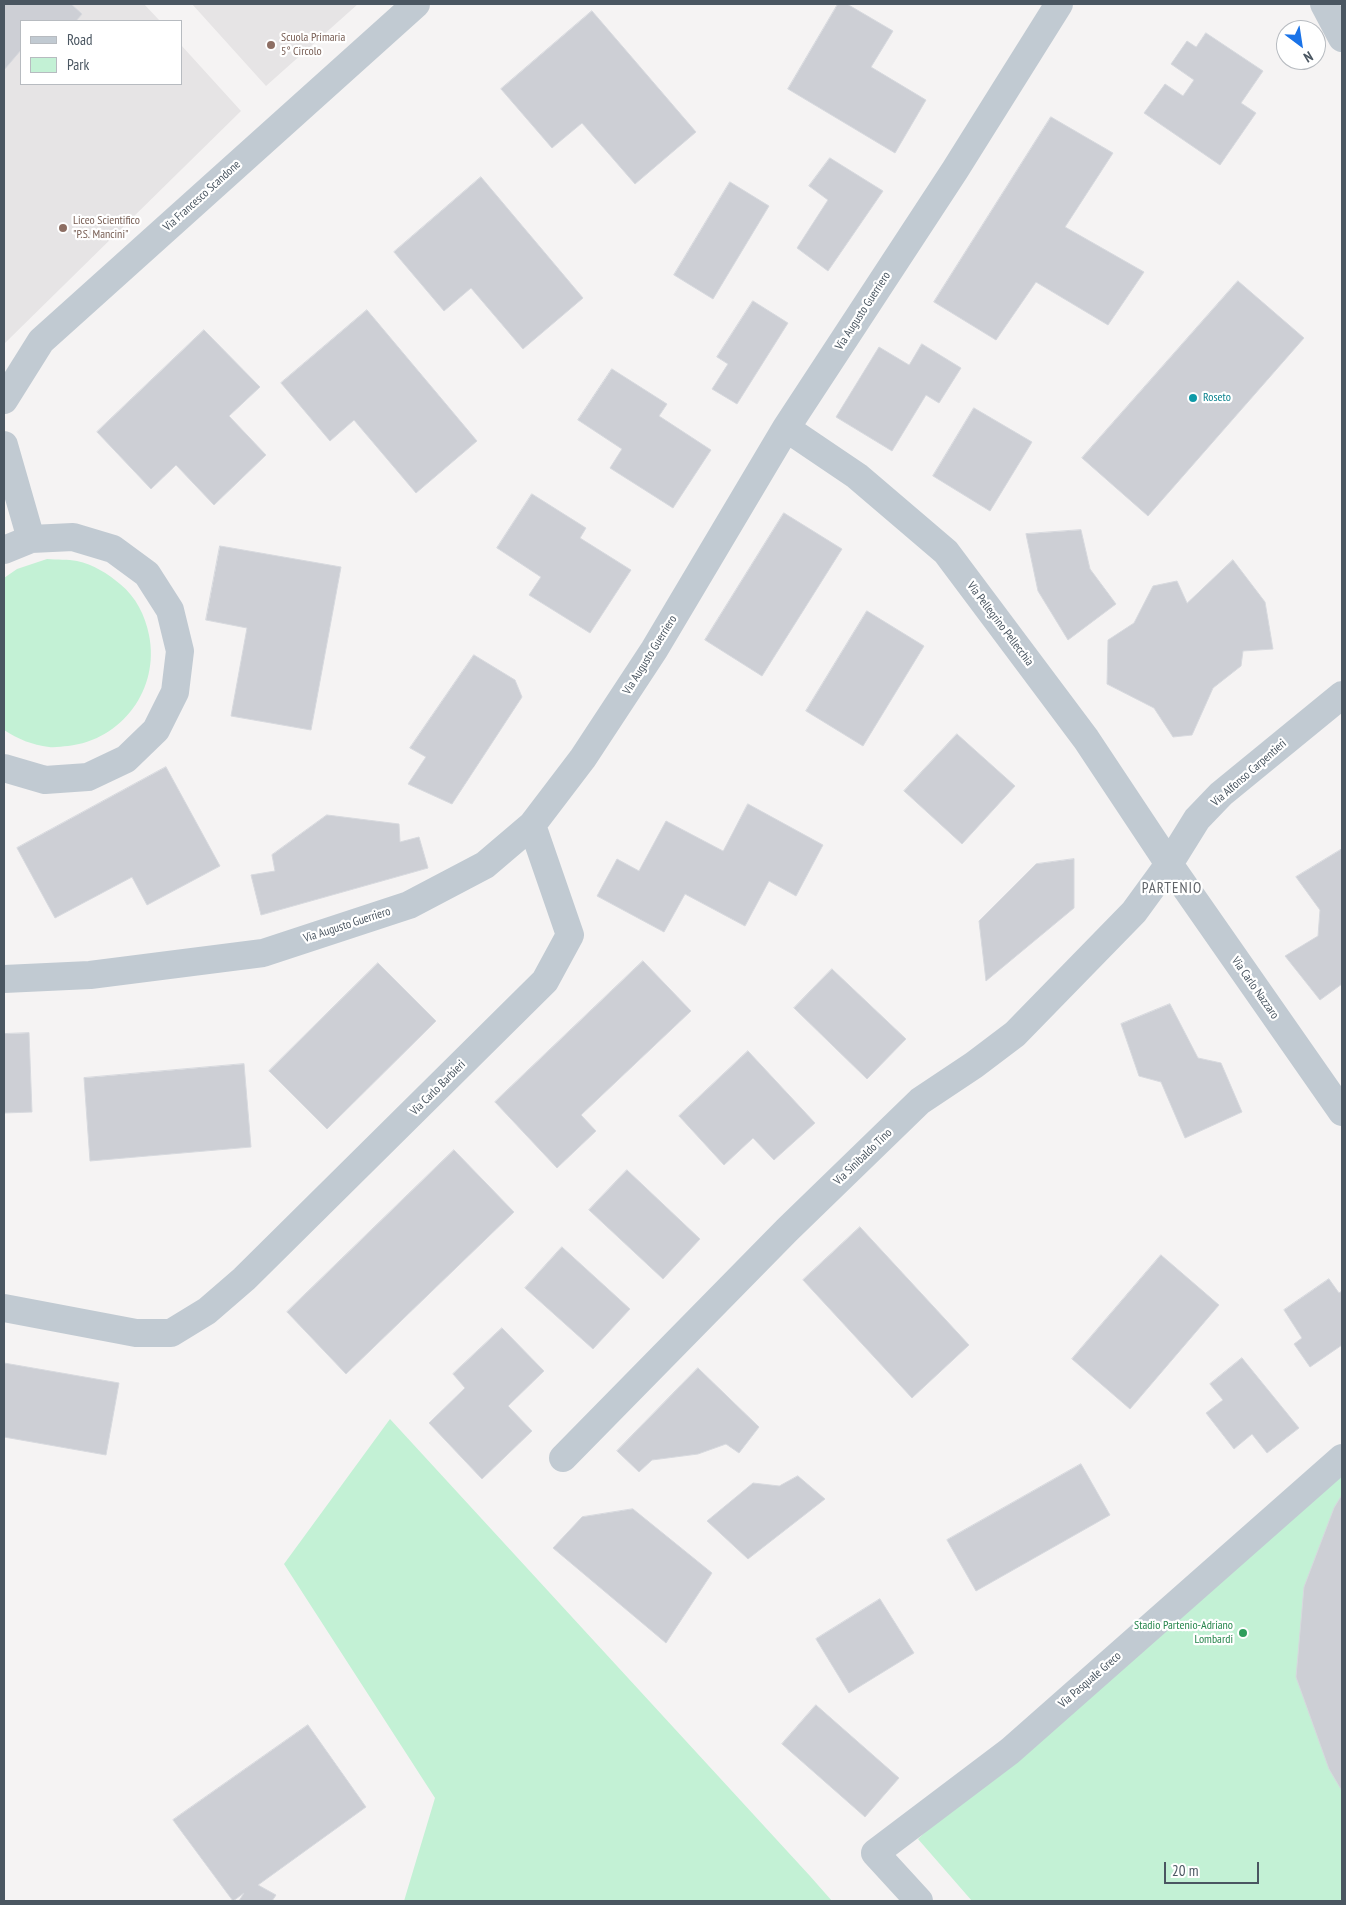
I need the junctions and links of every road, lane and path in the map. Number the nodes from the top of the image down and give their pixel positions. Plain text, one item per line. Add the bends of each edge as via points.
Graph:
1 (416, 4) edge
2 (1059, 4) edge
3 (1324, 4) edge
4 (1342, 38) edge
5 (4, 400) edge
6 (786, 428) junction
7 (4, 446) edge
8 (31, 539) junction
9 (4, 550) edge
10 (1342, 695) edge
11 (4, 768) edge
12 (532, 825) junction
13 (1169, 864) junction
14 (4, 978) edge
15 (1342, 1112) edge
16 (4, 1308) edge
17 (563, 1458) dead end
18 (1342, 1458) edge
19 (919, 1901) edge

1 - 5 street, Via Francesco Scandone via 41,341
2 - 6 street, Via Augusto Guerriero
3 - 4 street
6 - 12 street, Via Augusto Guerriero via 654,650 583,758
6 - 13 street, Via Pellegrino Pellecchia via 856,476 946,552 1086,739
7 - 8 street
8 - 9 street
8 - 11 street via 81,539 113,549 147,574 170,610 180,650 177,676 175,692 156,730 126,759 88,777 45,780
10 - 13 street, Via Alfonso Carpentieri via 1221,794 1197,819
12 - 14 street, Via Augusto Guerriero via 486,864 410,905 263,953 90,975
12 - 16 street, Via Carlo Barbieri via 570,935 545,982 244,1278 207,1311 171,1333 136,1333
13 - 15 street, Via Carlo Nazzaro
13 - 17 street, Via Sinibaldo Tino via 1134,912 1015,1034 920,1101 786,1230
18 - 19 street, Via Pasquale Greco via 1010,1751 875,1853

